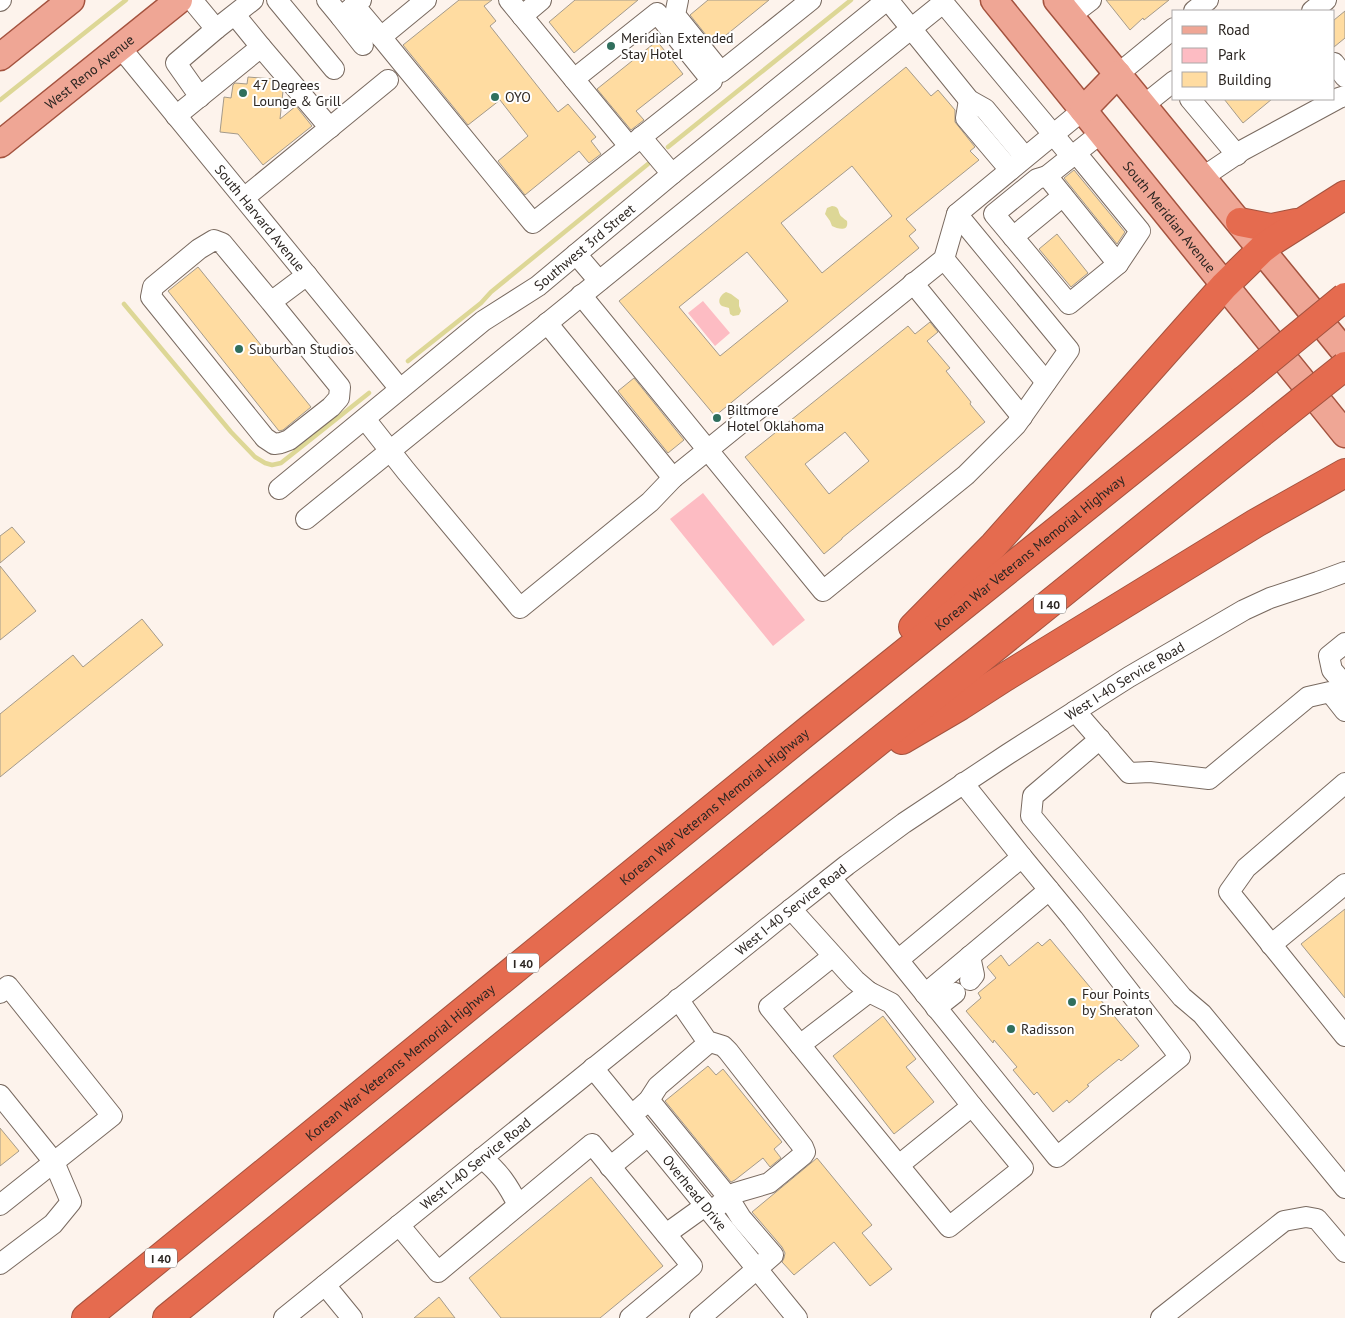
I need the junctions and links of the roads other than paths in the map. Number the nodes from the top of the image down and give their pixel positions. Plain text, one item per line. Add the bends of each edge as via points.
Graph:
1 (71, 0) edge
2 (179, 0) edge
3 (192, 0) edge
4 (253, 0) edge
5 (277, 0) edge
6 (327, 0) edge
7 (426, 0) edge
8 (509, 0) edge
9 (541, 0) edge
10 (678, 0) edge
11 (888, 0) edge
12 (994, 0) edge
13 (1091, 0) edge
14 (1208, 0) edge
15 (1326, 0) edge
16 (942, 2) edge
17 (798, 4) edge
18 (352, 7) edge
19 (1064, 8) edge
20 (1195, 10) edge
21 (1313, 10) edge
22 (235, 14) junction
23 (522, 16) junction
24 (216, 28) junction
25 (911, 29) junction
26 (1172, 30) edge
27 (381, 37) junction
28 (363, 46) dead end
29 (120, 47) junction
30 (261, 47) junction
31 (0, 57) edge
32 (1335, 64) edge
33 (334, 69) dead end
34 (1118, 74) junction
35 (1345, 77) edge
36 (574, 79) junction
37 (388, 80) dead end
38 (1172, 83) edge
39 (200, 97) junction
40 (969, 100) junction
41 (1191, 100) edge
42 (1319, 103) edge
43 (1144, 106) junction
44 (1083, 110) junction
45 (176, 116) junction
46 (330, 128) junction
47 (1101, 133) junction
48 (1053, 135) junction
49 (635, 141) junction
50 (0, 144) edge
51 (1074, 155) junction
52 (1237, 155) junction
53 (1026, 157) junction
54 (1010, 170) junction
55 (672, 174) junction
56 (1047, 176) junction
57 (1202, 177) junction
58 (1345, 195) edge
59 (1063, 196) junction
60 (244, 198) junction
61 (957, 214) junction
62 (1304, 220) junction
63 (1240, 222) junction
64 (1013, 237) junction
65 (1262, 249) junction
66 (576, 254) junction
67 (944, 259) junction
68 (1118, 264) junction
69 (307, 275) junction
70 (599, 281) junction
71 (913, 283) junction
72 (1224, 286) junction
73 (581, 295) junction
74 (1345, 297) edge
75 (271, 302) junction
76 (547, 323) junction
77 (1345, 352) edge
78 (1345, 366) edge
79 (1046, 382) junction
80 (400, 389) junction
81 (1022, 417) junction
82 (365, 418) junction
83 (1345, 434) edge
84 (708, 450) junction
85 (390, 451) junction
86 (1345, 473) edge
87 (673, 478) junction
88 (279, 489) dead end
89 (306, 519) dead end
90 (1345, 572) edge
91 (1345, 643) edge
92 (1345, 685) edge
93 (1076, 711) junction
94 (1345, 711) edge
95 (811, 728) junction
96 (1100, 739) junction
97 (964, 783) junction
98 (1345, 783) edge
99 (823, 786) junction
100 (1022, 857) junction
101 (830, 878) junction
102 (1345, 884) edge
103 (1049, 890) junction
104 (791, 909) junction
105 (1272, 945) junction
106 (833, 956) junction
107 (970, 956) junction
108 (898, 960) junction
109 (0, 992) edge
110 (869, 992) junction
111 (678, 1000) junction
112 (931, 1001) junction
113 (1345, 1036) edge
114 (707, 1041) junction
115 (800, 1045) junction
116 (592, 1068) junction
117 (0, 1095) edge
118 (649, 1100) junction
119 (972, 1106) junction
120 (632, 1116) junction
121 (648, 1136) junction
122 (54, 1162) junction
123 (488, 1163) junction
124 (898, 1166) junction
125 (610, 1167) junction
126 (1345, 1188) edge
127 (728, 1197) junction
128 (0, 1205) edge
129 (518, 1205) junction
130 (708, 1209) junction
131 (399, 1225) junction
132 (666, 1234) junction
133 (1345, 1252) edge
134 (0, 1264) edge
135 (758, 1270) junction
136 (324, 1285) junction
137 (86, 1318) edge
138 (167, 1318) edge
139 (284, 1318) edge
140 (352, 1318) edge
141 (630, 1318) edge
142 (700, 1318) edge
143 (797, 1318) edge
144 (1161, 1318) edge

1 - 31 main road
2 - 29 main road, West Reno Avenue
3 - 24 street
4 - 22 street
5 - 33 street
6 - 18 street
7 - 27 street
8 - 23 street
9 - 23 street
10 - 17 street via 675,15 720,72
11 - 25 street
11 - 55 street, Southwest 3rd Street
12 - 44 main road, South Meridian Avenue
13 - 19 street
14 - 20 street
15 - 21 street
16 - 25 street
16 - 48 street
18 - 27 street
18 - 28 street
19 - 34 main road
22 - 24 street
22 - 30 street
23 - 36 street
24 - 39 street via 176,64
25 - 40 street
25 - 70 street
26 - 34 street
27 - 49 street via 533,223
29 - 45 street, South Harvard Avenue
29 - 50 main road, West Reno Avenue
30 - 39 street
30 - 46 street
32 - 35 street
34 - 43 main road
34 - 44 main road
36 - 49 street
36 - 49 street via 656,13 712,81
37 - 46 street
38 - 43 street
39 - 45 street
40 - 53 street via 984,109
40 - 54 street via 966,118
41 - 52 street
42 - 52 street
43 - 57 main road
44 - 47 main road, South Meridian Avenue
44 - 48 street
45 - 60 street, South Harvard Avenue
46 - 60 street
47 - 51 street
47 - 72 main road, South Meridian Avenue
48 - 51 street
48 - 53 street
49 - 55 street
51 - 56 street
51 - 68 street via 1140,231
52 - 57 street
53 - 54 street
54 - 61 street
55 - 66 street, Southwest 3rd Street
56 - 59 street
56 - 64 street via 1037,179 994,214
57 - 63 main road
58 - 62 highway
59 - 64 street
59 - 68 street
60 - 69 street, South Harvard Avenue
61 - 67 street
61 - 79 street via 1069,350
62 - 63 highway via 1271,228
62 - 65 highway
63 - 65 main road
64 - 68 street via 1069,304
65 - 72 highway
65 - 77 main road
66 - 70 street
66 - 80 street, Southwest 3rd Street via 538,286 483,321
67 - 71 street
67 - 79 street
69 - 75 street
69 - 80 street, South Harvard Avenue
70 - 73 street
71 - 81 street
71 - 84 street
72 - 83 main road, South Meridian Avenue
72 - 95 highway via 994,545
73 - 76 street
73 - 84 street
74 - 95 highway, Korean War Veterans Memorial Highway / I 40, bridge
75 - 75 street via 222,243 214,240 199,248 153,287 151,297 265,438 274,444 289,440 331,407 339,398 340,387
76 - 85 street
76 - 87 street
78 - 99 highway, I 40, bridge
79 - 81 street
80 - 82 street, Southwest 3rd Street
81 - 84 street via 966,475 823,591
82 - 85 street
82 - 88 street, Southwest 3rd Street
84 - 87 street
85 - 87 street via 520,608 650,502
85 - 89 street
86 - 99 highway via 1256,523 960,706
90 - 93 street, West I-40 Service Road via 1244,610
91 - 92 street via 1329,656 1332,670
93 - 96 street
93 - 97 street, West I-40 Service Road
94 - 96 street via 1330,692 1308,697 1209,779 1150,772 1129,773
95 - 137 highway, Korean War Veterans Memorial Highway / I 40
96 - 126 street via 1033,796 1031,816 1182,997 1202,1014
97 - 100 street
97 - 101 street, West I-40 Service Road
98 - 105 street via 1246,868 1228,892
99 - 138 highway, I 40
100 - 103 street
100 - 108 street
101 - 104 street, West I-40 Service Road
101 - 108 street
102 - 105 street
103 - 107 street
103 - 112 street via 1180,1058 1057,1157
104 - 106 street
104 - 111 street, West I-40 Service Road
105 - 113 street
106 - 110 street
106 - 115 street via 769,1007
107 - 112 street
107 - 112 street via 974,975 963,987
108 - 112 street
109 - 122 street via 8,986 112,1116
110 - 115 street
110 - 119 street via 891,1003
111 - 114 street
111 - 116 street, West I-40 Service Road
114 - 118 street via 658,1086
114 - 127 street via 728,1051 805,1152 769,1183
115 - 124 street
116 - 120 street, Overhead Drive
116 - 123 street, West I-40 Service Road
117 - 122 street
118 - 120 street
118 - 127 street
119 - 124 street
119 - 124 street via 1023,1168 949,1227
120 - 121 street, Overhead Drive
121 - 125 street
121 - 130 street, Overhead Drive
122 - 128 street
122 - 134 street via 71,1202 53,1224
123 - 129 street via 508,1185
123 - 131 street, West I-40 Service Road
125 - 129 street via 592,1144
125 - 132 street
127 - 130 street
127 - 135 street via 773,1256
129 - 131 street via 438,1272
130 - 132 street
130 - 135 street, Overhead Drive
131 - 136 street, West I-40 Service Road
132 - 141 street via 692,1266
133 - 144 street via 1317,1219 1306,1217 1284,1221
135 - 142 street
135 - 143 street, Overhead Drive
136 - 139 street, West I-40 Service Road
136 - 140 street

